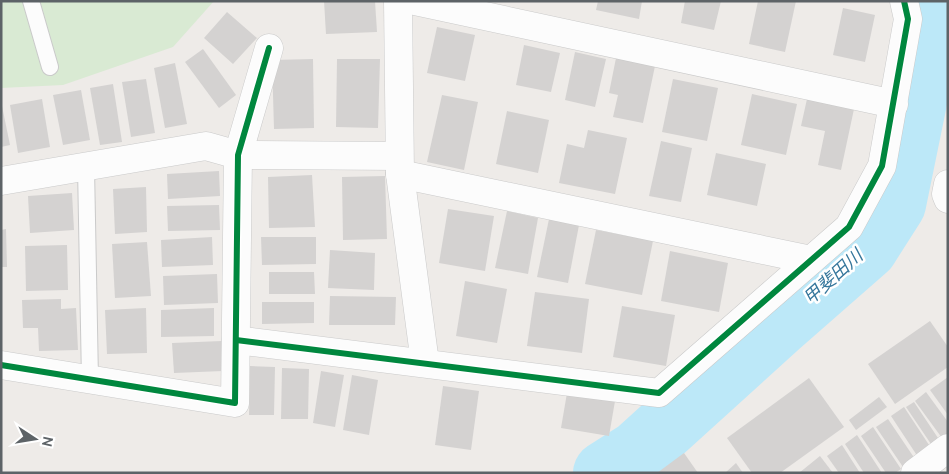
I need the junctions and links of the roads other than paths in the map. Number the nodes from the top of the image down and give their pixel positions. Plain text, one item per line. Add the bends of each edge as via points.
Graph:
1 (32, 1) edge
2 (398, 1) edge
3 (415, 1) edge
4 (904, 1) edge
5 (269, 48) dead end
6 (50, 67) dead end
7 (894, 104) junction
8 (238, 155) junction
9 (400, 165) junction
10 (86, 167) junction
11 (1, 181) edge
12 (948, 184) edge
13 (948, 199) edge
14 (811, 260) junction
15 (236, 340) junction
16 (425, 363) junction
17 (1, 365) edge
18 (90, 380) junction
19 (948, 448) edge
20 (915, 473) edge

1 - 6 lane
2 - 9 street
3 - 7 street
4 - 7 street via 908,19
5 - 8 street
7 - 14 street via 882,166 849,227
8 - 9 street
8 - 10 street via 206,146
8 - 15 street
9 - 14 street
9 - 16 street
10 - 11 street
10 - 18 lane
12 - 13 street
14 - 16 street via 659,393
15 - 16 street
15 - 18 street via 235,403
17 - 18 street
19 - 20 street

